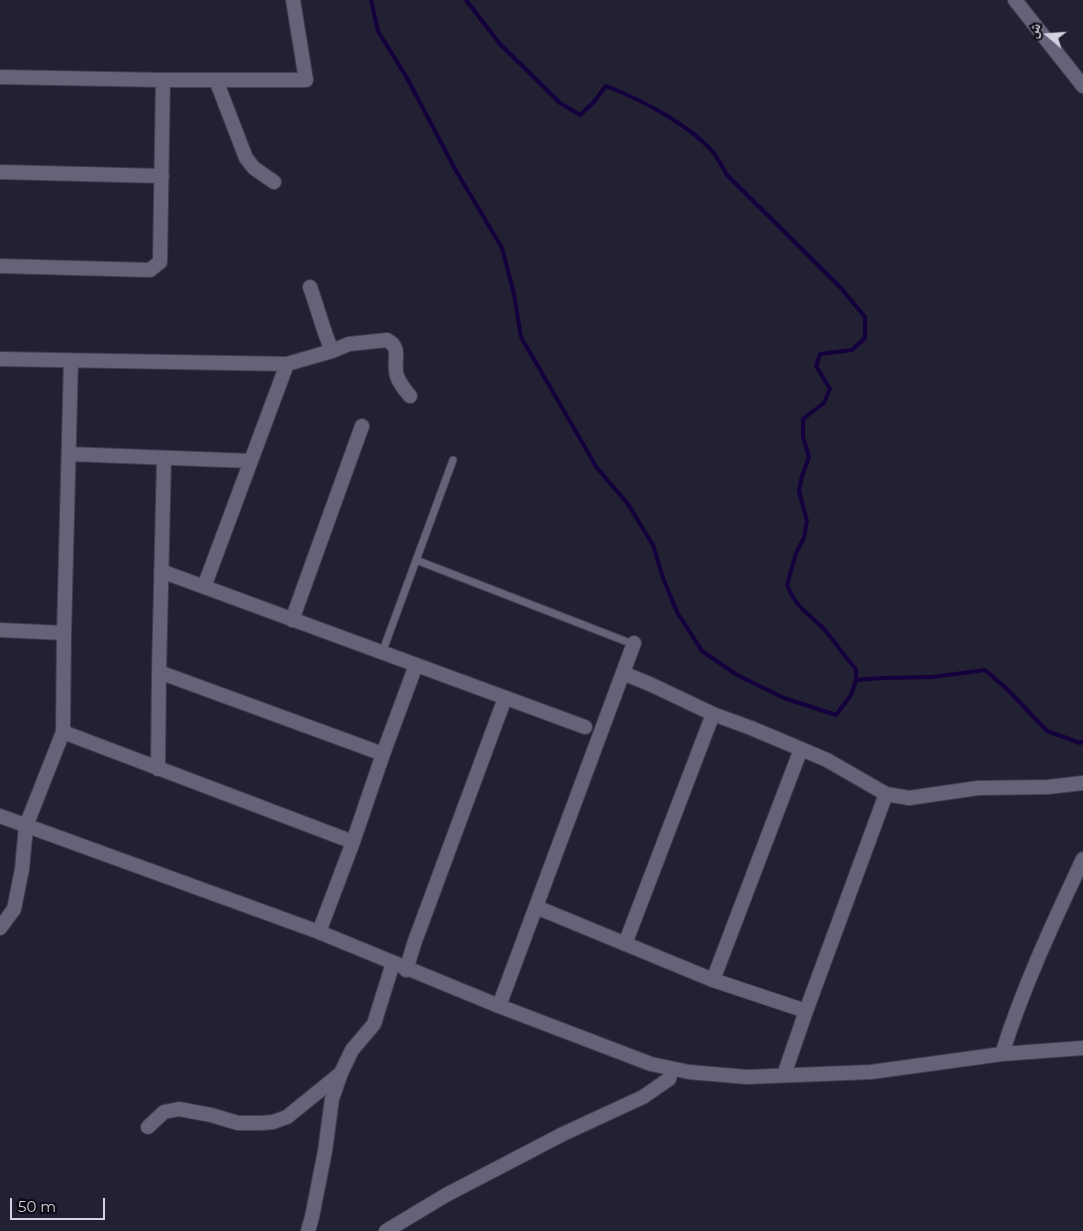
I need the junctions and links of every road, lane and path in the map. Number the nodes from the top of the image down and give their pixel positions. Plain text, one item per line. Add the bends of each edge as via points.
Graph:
1 (293, 0) edge
2 (1015, 0) edge
3 (0, 76) edge
4 (1081, 77) edge
5 (163, 80) junction
6 (216, 80) junction
7 (0, 172) edge
8 (162, 176) junction
9 (274, 182) dead end
10 (0, 266) edge
11 (310, 287) dead end
12 (332, 351) junction
13 (0, 359) edge
14 (71, 360) junction
15 (287, 364) junction
16 (410, 396) dead end
17 (362, 426) dead end
18 (68, 454) junction
19 (164, 459) junction
20 (453, 460) dead end
21 (251, 461) junction
22 (416, 560) junction
23 (161, 571) junction
24 (204, 587) junction
25 (292, 620) junction
26 (0, 632) edge
27 (64, 633) junction
28 (630, 642) joint
29 (382, 653) junction
30 (416, 665) junction
31 (159, 672) junction
32 (623, 673) junction
33 (505, 698) junction
34 (713, 714) junction
35 (585, 727) dead end
36 (64, 732) junction
37 (801, 749) junction
38 (383, 754) junction
39 (158, 769) junction
40 (1083, 783) edge
41 (886, 794) junction
42 (0, 816) edge
43 (26, 826) junction
44 (353, 842) junction
45 (1083, 860) edge
46 (536, 907) junction
47 (0, 928) edge
48 (319, 932) junction
49 (625, 944) junction
50 (393, 963) junction
51 (406, 970) junction
52 (713, 980) junction
53 (499, 1006) junction
54 (806, 1012) junction
55 (1083, 1048) edge
56 (1002, 1054) junction
57 (672, 1069) junction
58 (341, 1073) junction
59 (784, 1075) junction
60 (148, 1127) dead end
61 (308, 1231) edge
62 (386, 1231) edge

1 - 6 street via 306,80
2 - 4 street
3 - 5 street
5 - 6 street
5 - 8 street
6 - 9 street via 246,158
7 - 8 street
8 - 10 street via 160,262 150,270
11 - 12 street
12 - 15 street
12 - 16 street via 349,344 387,340 393,343 397,350 396,374
13 - 14 street
14 - 15 street
14 - 18 street
15 - 21 street
17 - 25 street
18 - 19 street
18 - 27 street
19 - 21 street
19 - 23 street
20 - 22 lane
21 - 24 street
22 - 28 lane
22 - 29 lane
23 - 24 street
23 - 31 street
24 - 25 street
25 - 29 street
26 - 27 street
27 - 36 street
28 - 32 street
29 - 30 street
30 - 33 street
30 - 38 street
31 - 38 street
31 - 39 street
32 - 34 street
32 - 46 street
33 - 35 street
33 - 51 street
34 - 37 street
34 - 49 street
36 - 39 street
36 - 43 street
37 - 41 street
37 - 52 street
38 - 44 street
39 - 44 street
40 - 41 street via 978,788 909,798
41 - 54 street
42 - 43 street
43 - 47 street via 14,909
43 - 48 street
44 - 48 street
45 - 56 street via 1048,933
46 - 49 street
46 - 53 street
48 - 50 street
49 - 52 street
50 - 51 street
50 - 58 street via 374,1024 352,1050
51 - 53 street
52 - 54 street
53 - 57 street
54 - 59 street
55 - 56 street
56 - 59 street via 871,1072
57 - 59 street via 747,1076
57 - 62 street via 669,1079 643,1097 454,1190
58 - 60 street via 287,1117 273,1122 238,1123 179,1109 164,1112
58 - 61 street via 332,1099

